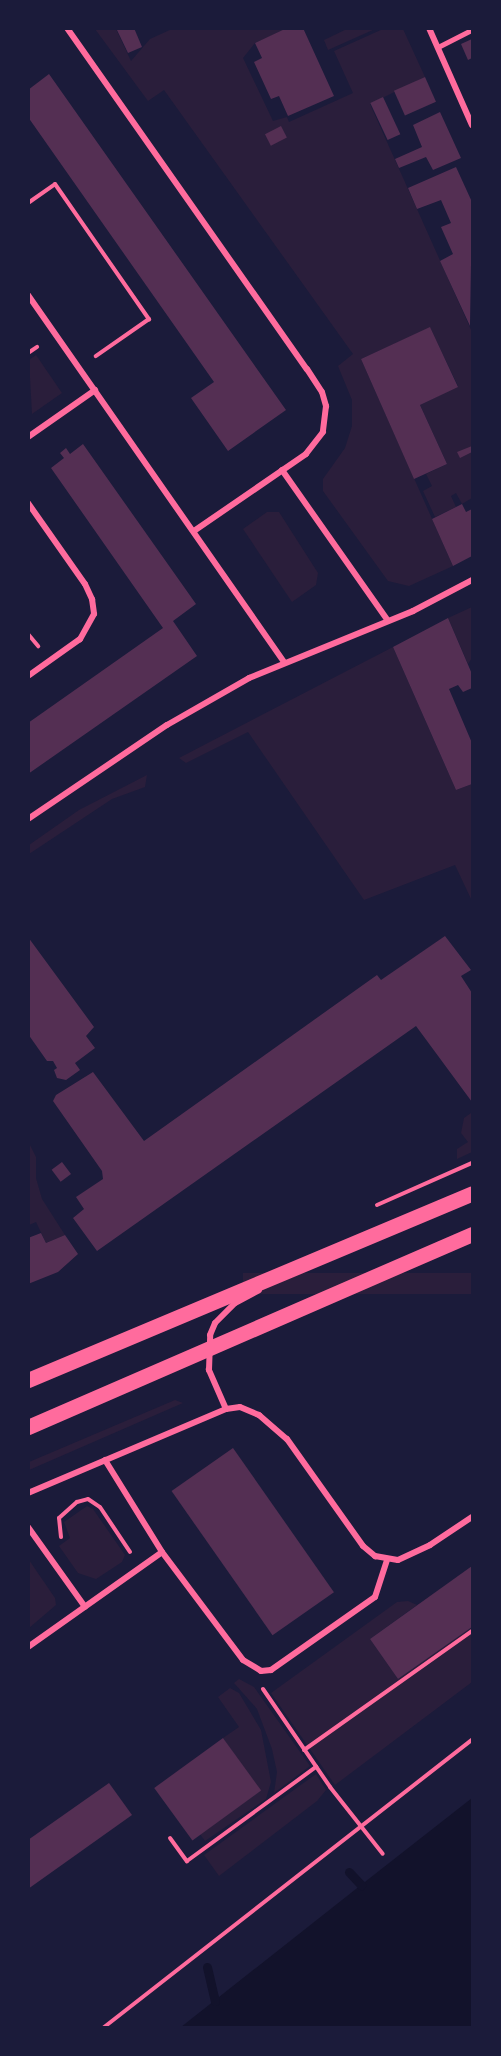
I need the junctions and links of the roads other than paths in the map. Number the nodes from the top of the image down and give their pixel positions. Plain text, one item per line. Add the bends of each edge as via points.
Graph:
1 (67, 28) edge
2 (429, 28) edge
3 (472, 30) edge
4 (438, 47) junction
5 (472, 125) edge
6 (28, 295) edge
7 (94, 390) junction
8 (28, 437) edge
9 (282, 470) junction
10 (28, 503) edge
11 (194, 531) junction
12 (472, 580) edge
13 (388, 621) junction
14 (285, 662) junction
15 (28, 676) edge
16 (28, 819) edge
17 (472, 1193) edge
18 (472, 1234) edge
19 (290, 1272) junction
20 (206, 1350) junction
21 (28, 1380) edge
22 (226, 1409) junction
23 (28, 1427) edge
24 (105, 1460) junction
25 (28, 1493) edge
26 (472, 1517) edge
27 (28, 1527) edge
28 (162, 1552) junction
29 (387, 1561) junction
30 (85, 1606) junction
31 (28, 1647) edge

1 - 9 street via 322,392 326,420 320,437 306,454
2 - 4 street
3 - 4 lane
4 - 5 street
6 - 7 street
7 - 8 street
7 - 11 street
9 - 11 street
9 - 13 street
10 - 15 street via 85,584 94,614 80,639
11 - 14 street
12 - 13 street
13 - 14 street
14 - 16 street via 166,725
17 - 19 main road
18 - 20 main road
19 - 20 street via 235,1303 215,1323
19 - 21 main road
20 - 22 street via 209,1370
20 - 23 main road
22 - 24 street
22 - 29 street via 250,1410 274,1426 363,1546
24 - 25 street
24 - 28 street
26 - 29 street via 417,1552
27 - 30 street
28 - 29 street via 243,1660 261,1671 278,1667 375,1598
28 - 30 street
30 - 31 street

